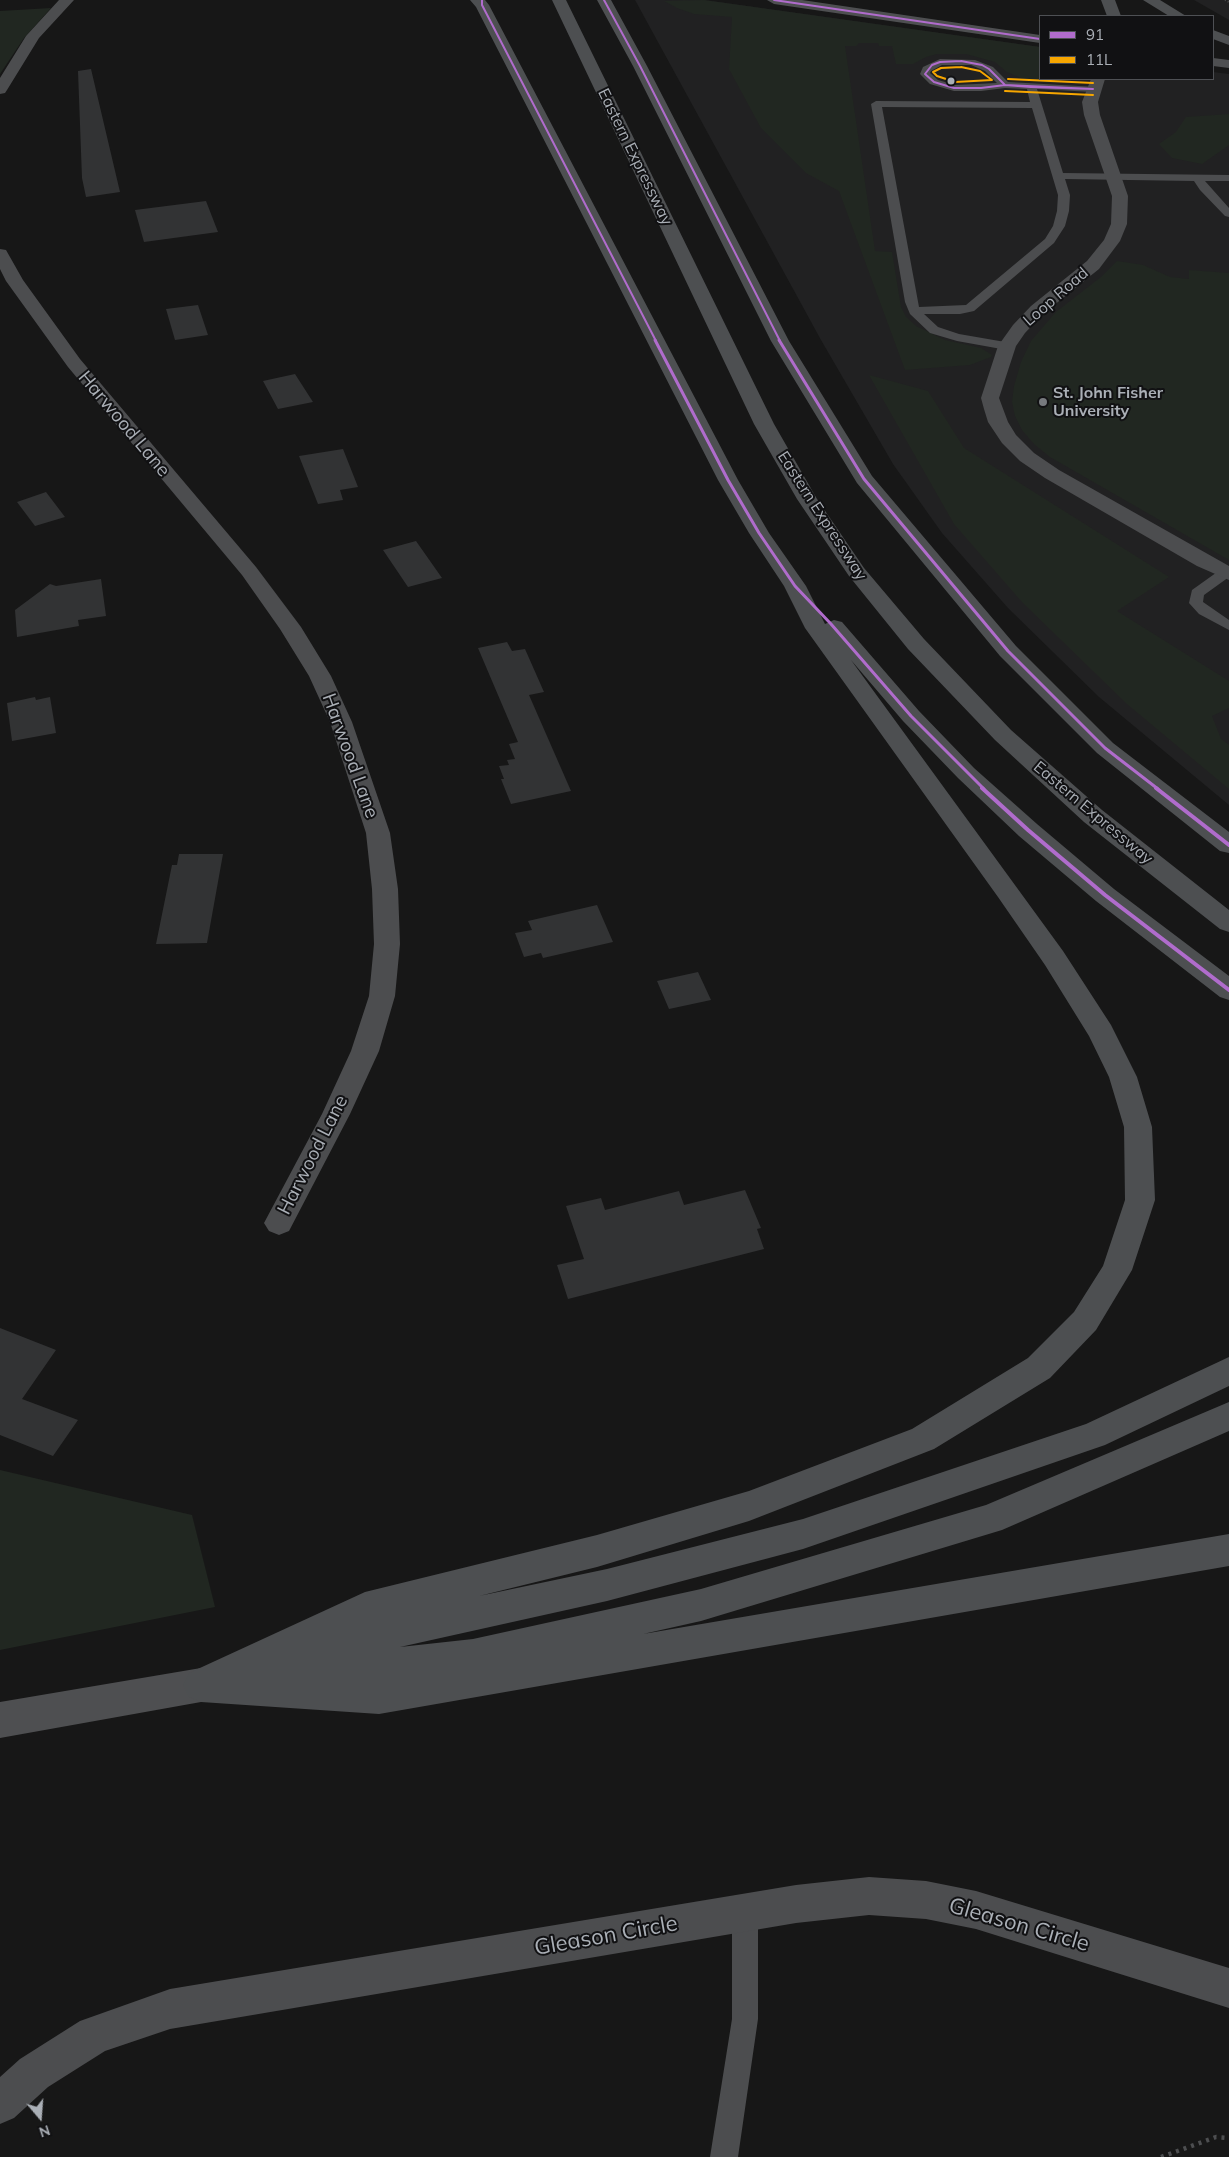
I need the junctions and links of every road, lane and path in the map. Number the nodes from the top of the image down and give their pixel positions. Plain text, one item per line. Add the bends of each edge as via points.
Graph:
1 (67, 0) edge
2 (559, 0) edge
3 (774, 0) edge
4 (1108, 0) edge
5 (1150, 0) edge
6 (1225, 0) edge
7 (480, 2) edge
8 (1229, 2) edge
9 (607, 6) edge
10 (1114, 15) edge
11 (1177, 15) edge
12 (1214, 34) edge
13 (1039, 39) edge
14 (1229, 40) edge
15 (1214, 62) edge
16 (1229, 64) edge
17 (1095, 84) edge
18 (1005, 85) junction
19 (1031, 87) junction
20 (0, 90) edge
21 (1036, 105) junction
22 (1058, 176) junction
23 (1113, 176) junction
24 (1196, 178) junction
25 (1229, 178) edge
26 (1229, 214) edge
27 (0, 254) edge
28 (914, 311) junction
29 (1007, 346) junction
30 (1227, 574) edge
31 (794, 586) junction
32 (1229, 626) edge
33 (1229, 845) edge
34 (1229, 923) edge
35 (1229, 990) edge
36 (278, 1223) dead end
37 (1229, 1371) edge
38 (1229, 1416) edge
39 (1229, 1550) edge
40 (201, 1685) junction
41 (0, 1720) edge
42 (745, 1912) junction
43 (1229, 1988) edge
44 (0, 2104) edge
45 (1229, 2138) edge
46 (724, 2157) edge
47 (1161, 2157) edge

1 - 20 street via 33,36
2 - 34 highway, Eastern Expressway via 764,424 807,499 856,572 916,644 1003,735 1093,816
3 - 13 main road
4 - 10 highway
5 - 11 highway
6 - 8 path
7 - 31 highway via 728,480
9 - 33 highway via 780,341 864,479 1008,652 1105,748
12 - 14 highway
15 - 16 main road
17 - 19 lane
17 - 23 street, Loop Road via 1090,102 1092,115
18 - 18 lane via 989,69 972,62 940,62 927,69 926,74 934,82 954,88
18 - 19 lane
19 - 21 lane
21 - 22 lane
21 - 28 lane via 876,104
22 - 23 lane
22 - 28 lane via 1064,195 1063,211 1059,226 1040,251 970,308
23 - 24 lane
23 - 29 street, Loop Road via 1121,209 1112,240 1093,265 1018,329
24 - 25 lane
24 - 26 lane
27 - 36 street, Harwood Lane via 15,281 74,363 249,572 290,627 320,676 341,722 378,833 387,944 382,996 365,1051
28 - 29 lane via 934,330
29 - 30 street, Loop Road via 990,398 998,422 1009,439 1027,457 1052,474
30 - 32 lane via 1197,593 1196,602 1204,611
31 - 35 highway via 911,716 1028,830
31 - 40 highway via 816,628 841,664 1054,958 1101,1032 1123,1077 1138,1127 1140,1200 1117,1270 1085,1321 1039,1368 923,1439 740,1509 597,1551 364,1608
37 - 40 highway via 1094,1435 803,1534 607,1585 411,1627
38 - 40 highway via 990,1519 701,1604 473,1656
39 - 40 highway via 379,1697
40 - 41 main road
42 - 43 street, Gleason Circle via 869,1896 926,1900 976,1910
42 - 44 street, Gleason Circle via 170,2009 94,2035 34,2073
42 - 46 lane via 745,2019
45 - 47 path via 1216,2137

